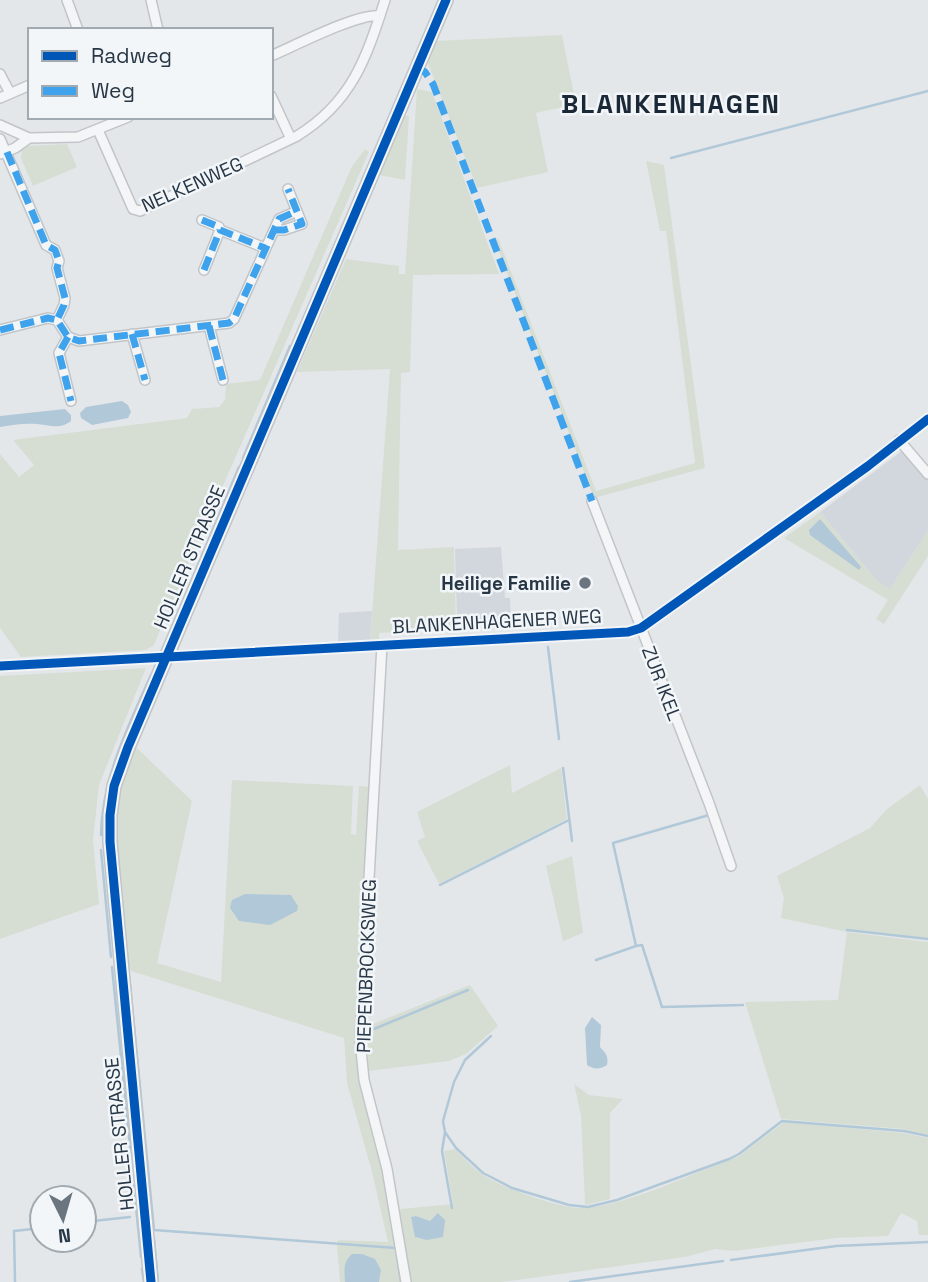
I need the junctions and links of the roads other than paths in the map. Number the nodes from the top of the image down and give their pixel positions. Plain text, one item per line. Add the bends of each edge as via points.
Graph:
1 (67, 0) edge
2 (151, 0) edge
3 (385, 0) edge
4 (446, 0) edge
5 (380, 16) junction
6 (77, 28) edge
7 (158, 28) edge
8 (273, 55) edge
9 (0, 74) edge
10 (28, 86) edge
11 (10, 93) junction
12 (0, 98) edge
13 (273, 100) edge
14 (123, 119) edge
15 (0, 125) edge
16 (98, 130) junction
17 (29, 138) junction
18 (0, 139) edge
19 (291, 139) junction
20 (3, 153) edge
21 (288, 189) dead end
22 (202, 220) dead end
23 (220, 230) junction
24 (265, 248) junction
25 (204, 270) dead end
26 (57, 320) junction
27 (209, 326) junction
28 (0, 330) edge
29 (132, 334) junction
30 (68, 337) junction
31 (145, 380) dead end
32 (223, 380) dead end
33 (71, 401) dead end
34 (928, 419) edge
35 (900, 440) junction
36 (928, 474) edge
37 (592, 501) dead end
38 (641, 628) junction
39 (382, 645) junction
40 (165, 657) junction
41 (0, 666) edge
42 (731, 866) dead end
43 (151, 1282) edge
44 (406, 1282) edge

1 - 6 street
2 - 7 street
3 - 5 street, NELKENWEG
4 - 40 street, HOLLER STRASSE
5 - 8 street via 357,19
5 - 19 street, NELKENWEG via 349,89 317,124
9 - 11 street
10 - 11 street
11 - 12 street
13 - 19 street
14 - 16 street
15 - 17 street
16 - 17 street via 69,139
16 - 19 street, NELKENWEG via 133,209 140,211
17 - 20 street
18 - 20 street
20 - 26 street via 46,245 59,261 65,298
21 - 24 street via 302,223 274,230
22 - 23 street
23 - 24 street
23 - 25 street
24 - 27 street via 234,319
26 - 28 street via 48,318
26 - 30 street
27 - 29 street
27 - 32 street
29 - 30 street via 79,341
29 - 31 street
30 - 33 street via 59,352
34 - 35 street, BLANKENHAGENER WEG
35 - 36 street
35 - 38 street, BLANKENHAGENER WEG
37 - 38 street, ZUR IKEL
38 - 39 street, BLANKENHAGENER WEG
38 - 42 street, ZUR IKEL
39 - 40 street, BLANKENHAGENER WEG
39 - 44 street, PIEPENBROCKSWEG via 360,1040 364,1080 387,1169
40 - 41 street, BLANKENHAGENER WEG
40 - 43 street, HOLLER STRASSE via 114,786 110,816

